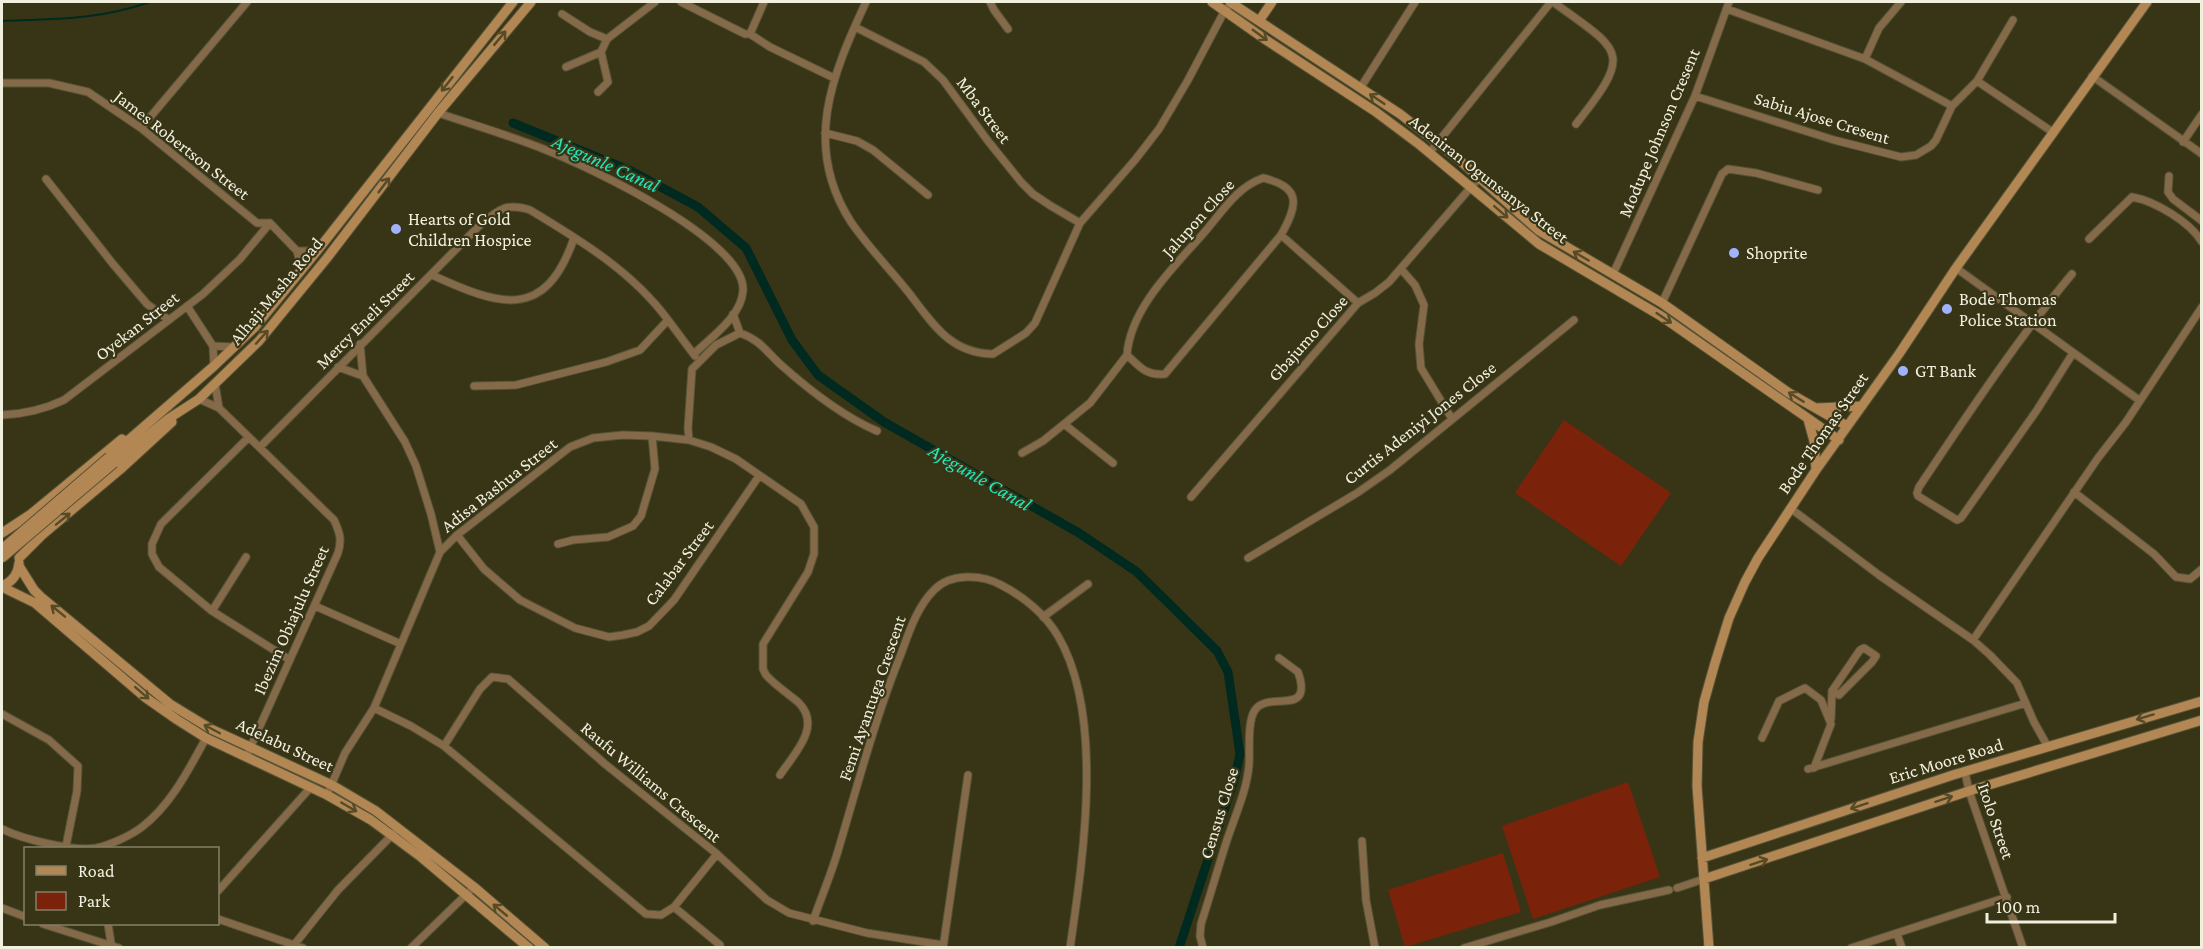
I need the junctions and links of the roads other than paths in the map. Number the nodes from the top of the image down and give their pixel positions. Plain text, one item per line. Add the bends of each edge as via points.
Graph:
1 (246, 2) edge
2 (513, 2) edge
3 (531, 2) edge
4 (655, 2) edge
5 (681, 2) edge
6 (764, 2) edge
7 (866, 2) edge
8 (990, 2) edge
9 (1212, 2) edge
10 (1272, 2) edge
11 (1415, 2) edge
12 (1552, 2) edge
13 (1901, 2) edge
14 (2147, 2) edge
15 (1229, 5) edge
16 (1728, 5) edge
17 (562, 14) dead end
18 (2013, 20) dead end
19 (1259, 21) junction
20 (855, 27) junction
21 (1008, 29) dead end
22 (750, 34) junction
23 (607, 39) junction
24 (601, 52) junction
25 (1865, 59) junction
26 (566, 67) dead end
27 (2092, 76) junction
28 (834, 78) junction
29 (1977, 81) junction
30 (2, 83) edge
31 (1361, 87) junction
32 (598, 92) dead end
33 (1695, 96) junction
34 (1952, 106) junction
35 (441, 111) junction
36 (2202, 114) edge
37 (1576, 124) dead end
38 (141, 128) junction
39 (825, 133) junction
40 (2054, 133) junction
41 (2183, 142) junction
42 (1437, 143) junction
43 (1430, 152) junction
44 (2202, 154) edge
45 (2169, 176) dead end
46 (46, 179) dead end
47 (1478, 179) junction
48 (1472, 188) junction
49 (1818, 190) dead end
50 (927, 195) dead end
51 (2202, 221) edge
52 (1080, 223) junction
53 (270, 224) junction
54 (1281, 235) junction
55 (574, 238) junction
56 (2089, 239) dead end
57 (2202, 242) edge
58 (317, 251) junction
59 (297, 252) junction
60 (1956, 268) junction
61 (1401, 269) junction
62 (302, 270) junction
63 (1613, 274) junction
64 (2072, 274) dead end
65 (432, 275) junction
66 (1358, 303) junction
67 (1662, 303) junction
68 (188, 306) junction
69 (2202, 307) edge
70 (733, 314) junction
71 (169, 320) junction
72 (668, 320) junction
73 (1574, 320) dead end
74 (2031, 322) junction
75 (1698, 328) junction
76 (740, 333) junction
77 (1691, 338) junction
78 (360, 344) junction
79 (213, 346) junction
80 (234, 347) junction
81 (2073, 353) junction
82 (694, 354) junction
83 (1127, 355) junction
84 (700, 361) junction
85 (214, 366) junction
86 (338, 367) junction
87 (363, 376) junction
88 (215, 384) junction
89 (474, 386) dead end
90 (179, 396) junction
91 (199, 399) junction
92 (2139, 400) junction
93 (189, 406) junction
94 (1862, 406) junction
95 (219, 408) junction
96 (1814, 408) junction
97 (2, 415) edge
98 (1452, 419) junction
99 (1808, 419) junction
100 (1064, 424) junction
101 (1847, 426) junction
102 (877, 431) dead end
103 (652, 436) junction
104 (249, 437) junction
105 (689, 440) junction
106 (1839, 440) junction
107 (260, 447) junction
108 (1022, 453) dead end
109 (111, 460) junction
110 (1113, 463) dead end
111 (1816, 470) junction
112 (759, 476) junction
113 (2074, 492) junction
114 (1191, 497) dead end
115 (1790, 508) junction
116 (2, 532) edge
117 (457, 535) junction
118 (2, 537) edge
119 (558, 544) dead end
120 (2, 549) edge
121 (440, 552) junction
122 (246, 557) dead end
123 (2, 558) edge
124 (1248, 558) dead end
125 (19, 562) junction
126 (2202, 569) edge
127 (1088, 584) dead end
128 (2, 586) edge
129 (315, 606) junction
130 (212, 611) junction
131 (1043, 616) junction
132 (1973, 640) junction
133 (401, 644) junction
134 (1279, 658) dead end
135 (290, 660) junction
136 (1832, 691) junction
137 (2202, 701) edge
138 (2026, 703) junction
139 (374, 708) junction
140 (2, 714) edge
141 (2202, 720) edge
142 (1831, 724) junction
143 (206, 738) junction
144 (1762, 738) dead end
145 (444, 746) junction
146 (250, 747) junction
147 (2048, 747) junction
148 (246, 757) junction
149 (1965, 772) junction
150 (780, 775) dead end
151 (968, 776) dead end
152 (332, 785) junction
153 (311, 787) junction
154 (1969, 791) junction
155 (327, 795) junction
156 (2, 829) edge
157 (396, 831) junction
158 (1362, 841) dead end
159 (66, 846) junction
160 (80, 847) edge
161 (97, 847) edge
162 (717, 854) junction
163 (1702, 858) junction
164 (1704, 879) junction
165 (219, 890) edge
166 (470, 891) junction
167 (2007, 897) junction
168 (674, 907) junction
169 (2, 908) edge
170 (24, 916) edge
171 (219, 919) edge
172 (813, 921) junction
173 (46, 925) edge
174 (108, 925) edge
175 (1897, 934) junction
176 (111, 943) junction
177 (294, 945) junction
178 (720, 945) dead end
179 (539, 946) edge
180 (943, 946) edge
181 (119, 948) edge
182 (303, 948) edge
183 (411, 948) edge
184 (529, 948) edge
185 (1070, 948) edge
186 (1203, 948) edge
187 (1375, 948) edge
188 (1464, 948) edge
189 (1709, 948) edge
190 (1851, 948) edge
191 (1902, 948) edge
192 (2023, 948) edge

1 - 38 street
2 -> 58 main road, Alhaji Masha Road
35 -> 3 main road, Alhaji Masha Road
4 - 23 street
5 - 22 street
6 - 22 street
7 - 20 street
8 - 21 street
9 - 15 main road, Adeniran Ogunsanya Street
10 - 19 main road
11 - 31 street
12 - 37 street via 1597,33 1611,48 1613,57 1610,78
12 - 42 street
13 - 25 street via 1879,28
14 - 27 main road, Bode Thomas Street
15 - 19 main road, Adeniran Ogunsanya Street
15 -> 43 main road, Adeniran Ogunsanya Street via 1266,40
15 - 52 street via 1159,129
16 - 25 street
16 - 33 street, Modupe Johnson Cresent
17 - 23 street
18 - 29 street, Sabiu Ajose Cresent
19 - 31 main road, Adeniran Ogunsanya Street
20 - 28 street
20 - 52 street, Mba Street via 924,62 943,80 1021,182 1033,194
22 - 28 street
23 - 24 street
24 - 26 street
24 - 32 street via 608,82
25 - 34 street
27 - 40 main road, Bode Thomas Street
27 - 41 street
28 - 39 street
29 - 34 street, Sabiu Ajose Cresent
29 - 40 street
30 - 38 street, James Robertson Street via 49,83 87,92
42 -> 31 main road, Adeniran Ogunsanya Street
33 - 34 street, Sabiu Ajose Cresent via 1901,157 1916,155 1931,146
33 - 63 street, Modupe Johnson Cresent
35 - 70 street via 547,150 621,186 708,237 733,262 741,278 743,289
88 -> 35 main road, Alhaji Masha Road via 279,318
36 - 41 street
38 - 53 street, James Robertson Street via 257,223
39 - 50 street via 857,141 873,150
39 - 52 street via 827,167 851,221 935,326 950,342 968,351 993,354 1035,323
40 - 60 main road, Bode Thomas Street
41 - 44 street
42 - 43 street
42 - 47 main road, Adeniran Ogunsanya Street
43 - 48 main road, Adeniran Ogunsanya Street
45 - 51 street via 2168,192 2173,199
46 - 71 street via 147,304
47 - 48 street, Gbajumo Close
63 -> 47 main road, Adeniran Ogunsanya Street via 1538,230
48 - 61 street, Gbajumo Close
48 -> 77 main road, Adeniran Ogunsanya Street via 1539,244 1652,310
49 - 67 street via 1728,169 1710,195
53 - 59 street, James Robertson Street
53 - 68 street, Oyekan Street via 240,259
54 - 66 street
54 - 83 street, Jalupon Close via 1165,374 1146,372
54 - 83 street, Jalupon Close via 1295,206 1291,191 1263,178 1251,182 1236,194 1151,294 1128,340
55 - 65 street, Mercy Eneli Street via 530,210 506,207 480,225
55 - 65 street via 554,280 539,292 513,301 484,297
55 - 72 street, Mercy Eneli Street via 644,291
56 - 57 street via 2132,197 2167,211
58 - 59 street
58 - 62 main road, Alhaji Masha Road
59 - 62 street
60 - 74 street
60 - 94 main road, Bode Thomas Street
61 - 66 street, Gbajumo Close
61 - 98 street via 1415,285 1424,305 1419,344 1421,368
62 - 80 main road, Alhaji Masha Road
63 - 67 main road, Adeniran Ogunsanya Street
64 - 74 street
65 - 78 street, Mercy Eneli Street
66 - 114 street, Gbajumo Close
67 - 75 main road, Adeniran Ogunsanya Street
68 - 71 street, Oyekan Street
68 - 79 street
69 - 92 street
70 - 76 street
70 - 82 street
71 - 97 street, Oyekan Street via 64,400 46,409
72 - 82 street, Mercy Eneli Street
72 - 89 street via 640,350 606,362 516,385
73 - 98 street, Curtis Adeniyi Jones Close
74 - 81 street
74 - 81 street via 1919,487 1918,496 1957,520 1961,518
75 - 77 main road
96 -> 75 main road, Adeniran Ogunsanya Street
76 - 84 street via 716,345
76 - 102 street via 753,337 780,364 845,415
77 - 99 main road, Adeniran Ogunsanya Street
78 - 86 street, Mercy Eneli Street
78 - 87 street
79 - 80 street
79 - 85 street
80 - 85 main road, Alhaji Masha Road
81 - 92 street
82 - 84 street, Mercy Eneli Street
83 - 100 street, Jalupon Close via 1090,403
84 - 105 street via 692,369
85 - 90 main road, Alhaji Masha Road
86 - 87 street
86 - 107 street, Mercy Eneli Street
87 - 121 street via 409,450 422,482
88 - 91 main road, Alhaji Masha Road
88 - 95 street
90 - 109 main road, Alhaji Masha Road
90 - 116 main road via 32,514
91 - 93 main road, Alhaji Masha Road
91 - 95 street, Ibezim Obiajulu Street
92 - 113 street
93 - 109 main road, Alhaji Masha Road
125 -> 93 main road via 42,536
94 - 96 main road
94 - 101 main road, Bode Thomas Street
95 - 104 street, Ibezim Obiajulu Street
96 - 101 main road, Adeniran Ogunsanya Street
98 - 124 street, Curtis Adeniyi Jones Close via 1357,493
99 - 106 main road, Adeniran Ogunsanya Street
99 - 111 main road
100 - 108 street, Jalupon Close
100 - 110 street
101 - 106 main road, Bode Thomas Street
103 - 105 street, Adisa Bashua Street
103 - 117 street, Adisa Bashua Street via 593,438 570,447
103 - 119 street via 655,468 633,526 608,537
104 - 107 street, Ibezim Obiajulu Street
104 - 130 street via 176,508 156,532 152,544 159,567
105 - 112 street, Adisa Bashua Street via 736,459
106 - 111 main road, Bode Thomas Street
107 - 129 street, Ibezim Obiajulu Street via 334,520 340,532 338,553
109 - 120 main road, Alhaji Masha Road, bridge
109 - 123 main road, Alhaji Masha Road, bridge
111 - 115 main road, Bode Thomas Street
112 - 117 street, Calabar Street via 674,600 649,626 623,635 609,637 575,628 520,600 484,569
112 - 150 street, Adisa Bashua Street via 801,504 814,527 815,540 808,572 763,644 766,675 804,710 809,729
113 - 126 street via 2154,554 2176,577 2190,579
113 - 132 street
115 - 132 street
115 - 163 main road, Bode Thomas Street via 1737,600 1704,702 1697,786
117 - 121 street, Adisa Bashua Street
118 - 125 main road, Adelabu Street via 13,545
121 - 133 street, Adisa Bashua Street
122 - 130 street
125 - 128 main road via 12,579
146 -> 125 main road, Adelabu Street via 170,704 41,597
127 - 131 street
128 -> 143 main road, Adelabu Street via 35,603 146,698
129 - 133 street
129 - 135 street, Ibezim Obiajulu Street
130 - 135 street
131 - 172 street, Femi Ayantuga Crescent via 1018,593 974,576 952,579 934,589 917,613 892,675
131 - 185 street, Femi Ayantuga Crescent via 1068,657 1081,703 1088,782
132 - 138 street via 2011,677
133 - 139 street, Adisa Bashua Street
134 - 186 street, Census Close via 1298,672 1300,695 1255,709 1249,767 1201,924
135 - 146 street, Ibezim Obiajulu Street
136 - 136 street via 1839,695 1876,656 1864,648 1860,650
136 - 142 street
137 -> 147 main road, Eric Moore Road
138 - 142 street via 1811,768
138 - 147 street
139 - 145 street
139 - 152 street, Adisa Bashua Street via 345,753
140 - 159 street via 49,740 78,766
141 - 154 main road, Eric Moore Road
142 - 144 street via 1821,700 1805,688 1779,701
143 - 148 main road, Adelabu Street
143 - 161 street via 166,803 142,827
145 - 162 street, Raufu Williams Crescent via 480,689 492,677 508,679
145 - 168 street via 646,914 661,915
146 - 148 street, Ibezim Obiajulu Street
146 - 152 main road, Adelabu Street
147 - 149 main road, Eric Moore Road
148 - 153 main road, Adelabu Street
149 - 154 street, Itolo Street
149 -> 163 main road, Eric Moore Road
151 - 180 street
152 - 155 street, Adisa Bashua Street
152 - 157 main road, Adelabu Street
153 - 155 main road, Adelabu Street
153 - 165 street
164 -> 154 main road, Eric Moore Road
154 - 167 street, Itolo Street
155 -> 157 main road, Adelabu Street
156 - 159 street via 37,842
157 - 166 main road, Adelabu Street
157 - 177 street via 338,890
158 - 187 street via 1366,900
159 - 160 street
162 - 168 street, Raufu Williams Crescent
162 - 172 street via 767,900
163 - 164 main road, Bode Thomas Street
164 - 188 street via 1600,905
164 - 189 main road, Bode Thomas Street
179 -> 166 main road, Adelabu Street
166 - 183 street
166 - 184 main road, Adelabu Street
167 - 175 street
167 - 192 street, Itolo Street
168 - 178 street
169 - 170 street
171 - 177 street
172 - 180 street
173 - 176 street
174 - 176 street
175 - 190 street
175 - 191 street
176 - 181 street
177 - 182 street

